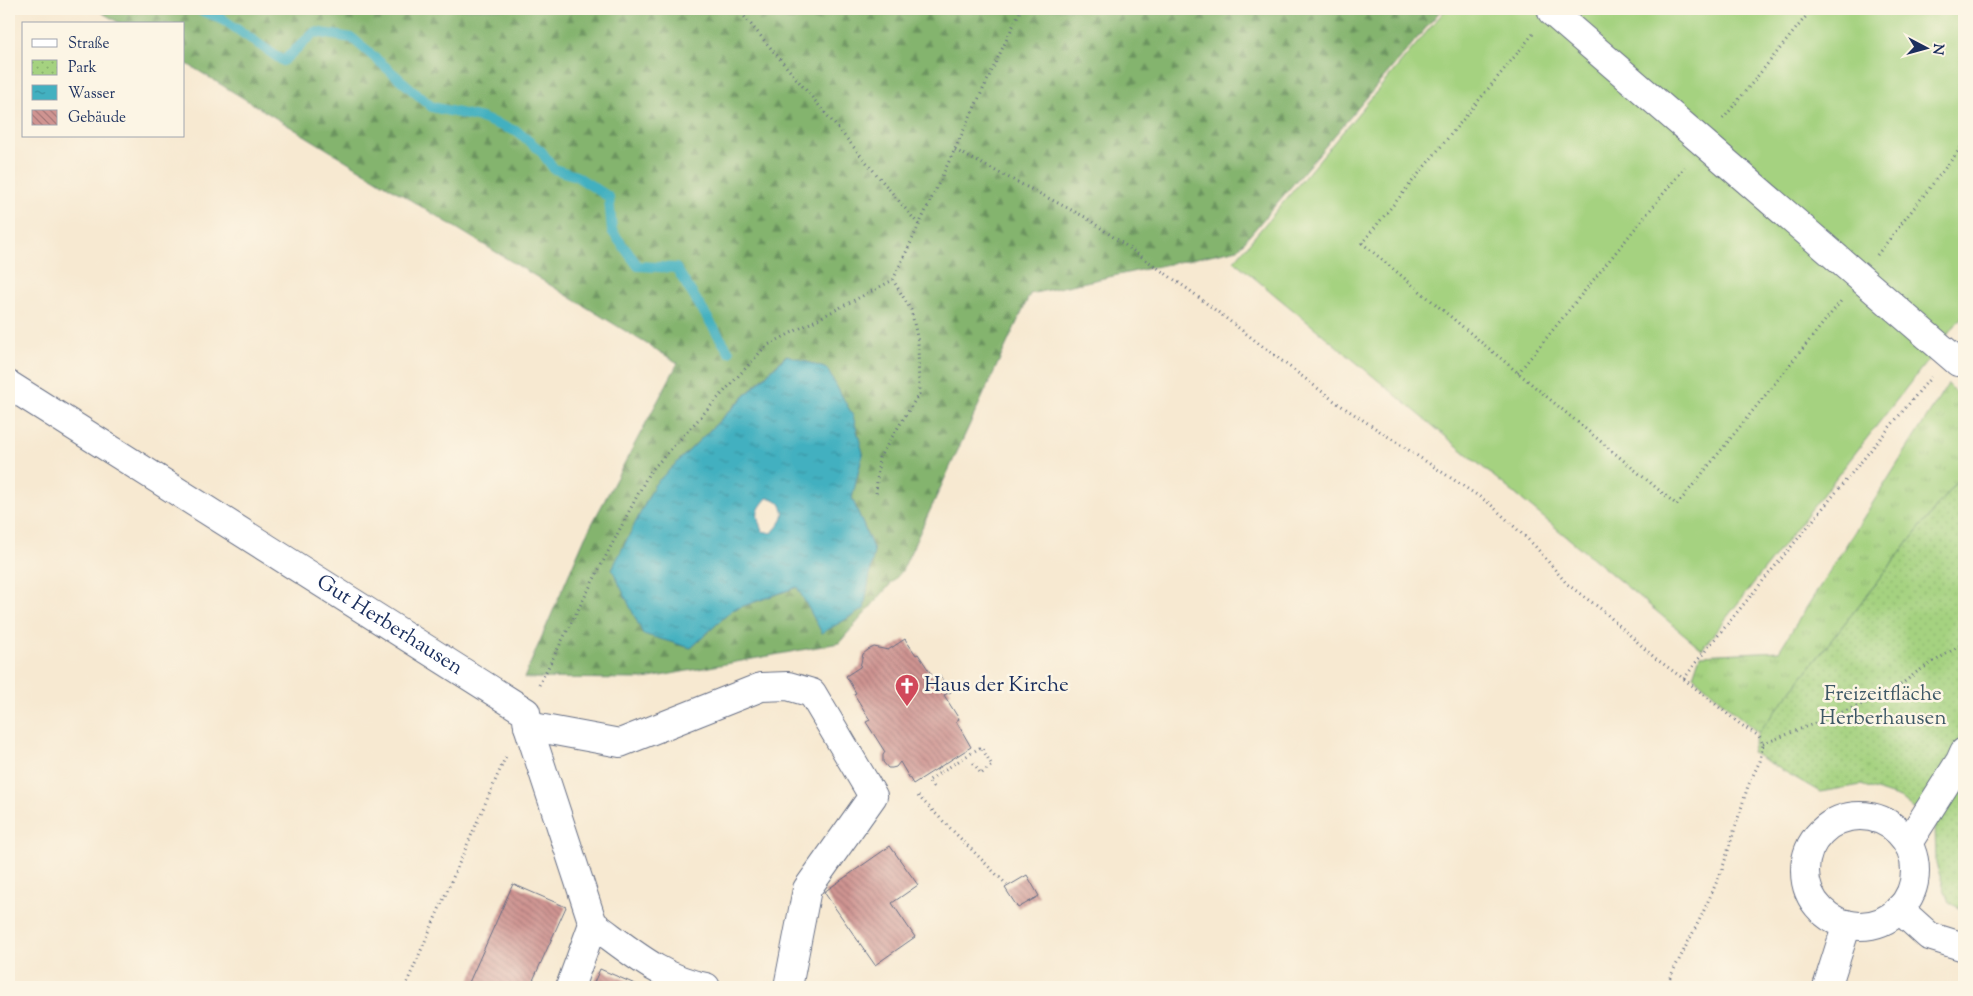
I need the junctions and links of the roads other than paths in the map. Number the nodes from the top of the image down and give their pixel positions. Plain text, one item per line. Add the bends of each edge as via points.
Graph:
1 (1552, 12) road end
2 (1956, 358) edge
3 (9, 385) edge
4 (527, 719) junction
5 (1964, 752) edge
6 (1908, 842) junction
7 (1900, 909) junction
8 (593, 924) junction
9 (1847, 924) junction
10 (1964, 947) edge
11 (570, 987) edge
12 (706, 987) edge
13 (788, 987) edge
14 (1827, 987) edge

1 - 2 street
3 - 4 street, Gut Herberhausen
4 - 8 street
4 - 13 street via 620,743 761,687 788,686 812,693 873,796 807,890
5 - 6 street
6 - 7 street via 1914,856 1914,884
6 - 9 street via 1880,819 1863,816 1829,825 1816,838 1808,854 1805,872 1808,889 1817,905 1831,917
7 - 9 street via 1875,923
7 - 10 street via 1929,936
8 - 11 street
8 - 12 street via 655,969
9 - 14 street

